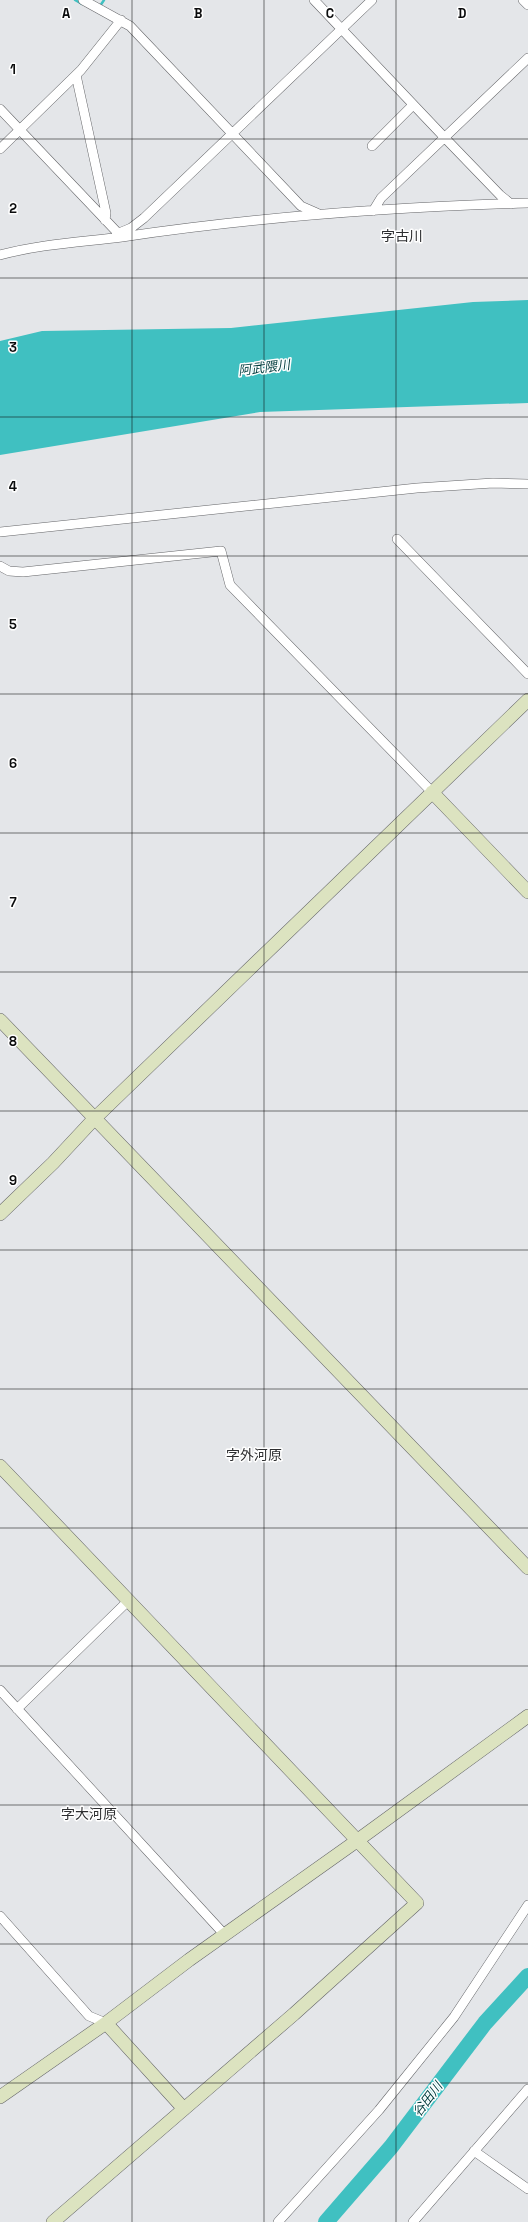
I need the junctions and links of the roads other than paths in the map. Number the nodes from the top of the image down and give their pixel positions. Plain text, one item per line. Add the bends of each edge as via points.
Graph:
1 (83, 0) edge
2 (314, 0) edge
3 (372, 0) edge
4 (523, 0) edge
5 (528, 5) edge
6 (121, 20) junction
7 (341, 29) junction
8 (528, 58) edge
9 (76, 75) junction
10 (413, 105) junction
11 (0, 109) edge
12 (20, 130) junction
13 (232, 132) junction
14 (445, 138) junction
15 (372, 146) dead end
16 (0, 149) edge
17 (528, 203) edge
18 (511, 204) junction
19 (373, 211) junction
20 (319, 215) junction
21 (105, 220) junction
22 (118, 236) junction
23 (0, 255) edge
24 (528, 484) edge
25 (0, 532) edge
26 (397, 540) dead end
27 (0, 566) edge
28 (528, 674) edge
29 (528, 700) edge
30 (432, 792) junction
31 (528, 892) edge
32 (0, 1020) edge
33 (94, 1119) junction
34 (0, 1214) edge
35 (0, 1466) edge
36 (528, 1568) edge
37 (129, 1600) junction
38 (0, 1690) edge
39 (17, 1708) junction
40 (528, 1716) edge
41 (358, 1840) junction
42 (528, 1905) edge
43 (0, 1916) edge
44 (224, 1934) junction
45 (106, 2023) junction
46 (528, 2089) edge
47 (0, 2097) edge
48 (184, 2109) junction
49 (474, 2150) junction
50 (528, 2189) edge
51 (53, 2222) edge
52 (278, 2222) edge
53 (413, 2222) edge

1 - 6 street
2 - 7 street
3 - 7 street
4 - 5 street
6 - 9 street
6 - 13 street via 130,26
7 - 10 street
7 - 13 street
8 - 14 street
9 - 12 street
9 - 21 street via 106,213
10 - 14 street
10 - 15 street
11 - 12 street
12 - 16 street
12 - 21 street
13 - 20 street via 301,206
13 - 22 street via 144,218
14 - 18 street
14 - 19 street via 381,198
17 - 18 street
18 - 19 street
19 - 20 street
20 - 22 street
21 - 22 street
22 - 23 street via 43,246
24 - 25 street via 492,483 417,488
26 - 28 street
27 - 30 street via 9,571 23,572 222,551 230,585
29 - 30 street
30 - 31 street
30 - 33 street
32 - 33 street
33 - 34 street
33 - 36 street
35 - 37 street
37 - 39 street
37 - 41 street
38 - 39 street
39 - 44 street
40 - 41 street
41 - 44 street
41 - 48 street via 417,1903
42 - 52 street via 454,2017 379,2110
43 - 45 street via 89,2016
44 - 45 street
45 - 47 street
45 - 48 street
46 - 49 street
48 - 51 street
49 - 50 street
49 - 53 street

